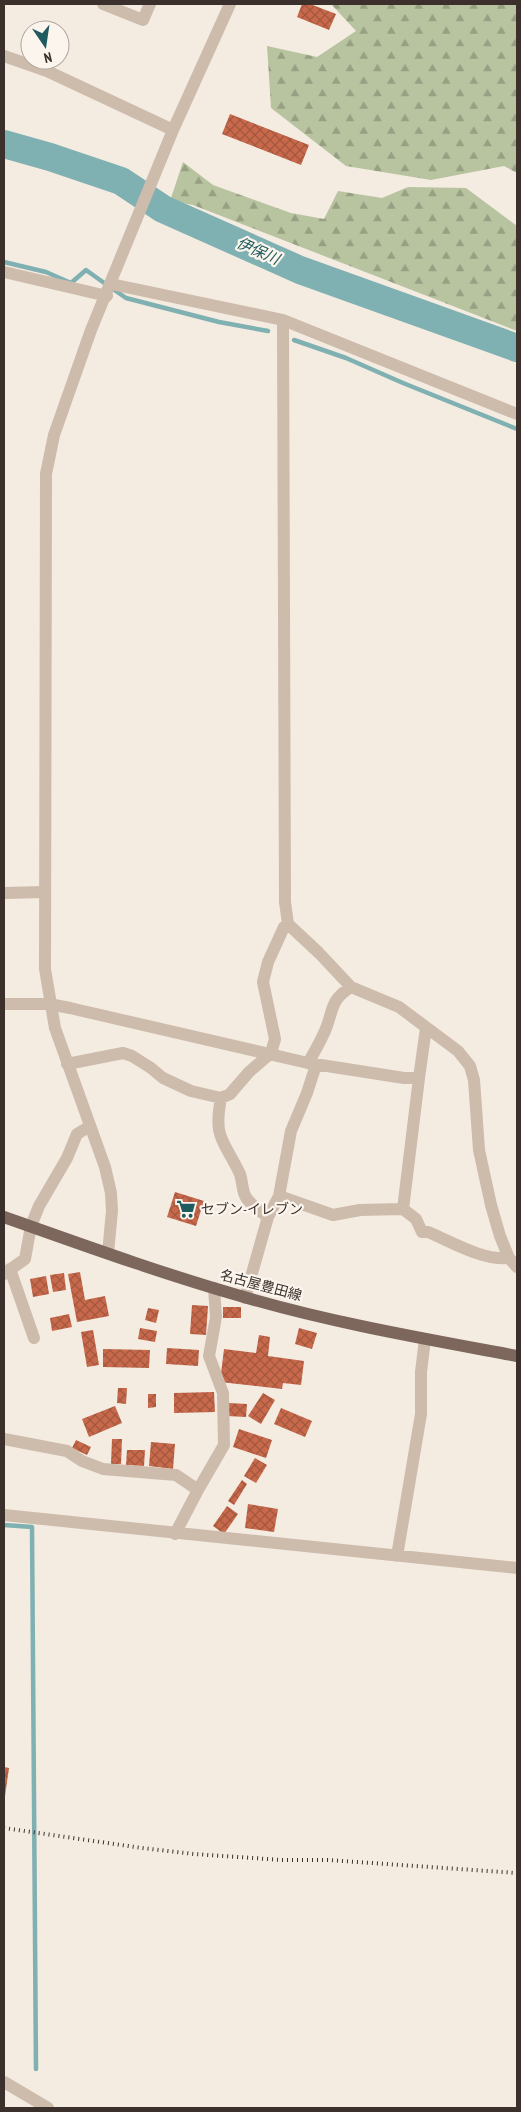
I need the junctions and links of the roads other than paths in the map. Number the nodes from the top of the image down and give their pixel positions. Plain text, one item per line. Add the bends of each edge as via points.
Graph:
1 (103, 4) edge
2 (150, 4) edge
3 (230, 4) edge
4 (4, 56) edge
5 (173, 130) junction
6 (4, 272) edge
7 (109, 290) junction
8 (283, 320) junction
9 (517, 414) edge
10 (45, 892) junction
11 (4, 893) edge
12 (288, 924) junction
13 (351, 987) junction
14 (4, 1004) edge
15 (49, 1004) junction
16 (426, 1028) junction
17 (271, 1053) junction
18 (67, 1064) junction
19 (312, 1064) junction
20 (419, 1078) junction
21 (222, 1098) junction
22 (90, 1126) junction
23 (279, 1196) junction
24 (403, 1209) junction
25 (4, 1216) edge
26 (268, 1217) junction
27 (31, 1226) junction
28 (108, 1253) junction
29 (513, 1262) edge
30 (7, 1272) edge
31 (214, 1288) junction
32 (245, 1298) junction
33 (34, 1338) dead end
34 (425, 1339) junction
35 (517, 1356) edge
36 (4, 1439) edge
37 (198, 1490) junction
38 (4, 1515) edge
39 (175, 1534) junction
40 (397, 1556) junction
41 (517, 1568) edge
42 (4, 2082) edge
43 (48, 2108) edge

1 - 2 street via 143,20
3 - 5 street
4 - 5 street via 47,71
5 - 7 street
6 - 7 street
7 - 8 street
7 - 10 street via 66,398 46,474
8 - 9 street
8 - 12 street via 285,902
10 - 11 street
10 - 15 street via 45,970
12 - 13 street
12 - 17 street via 268,962 263,982 275,1039
13 - 16 street via 399,1007
13 - 19 street via 339,995 330,1011
14 - 15 street
15 - 17 street
15 - 18 street
16 - 20 street
16 - 29 street via 458,1052 470,1066 479,1150 491,1205 500,1236
17 - 19 street
17 - 21 street
18 - 21 street via 123,1053 178,1086
18 - 22 street
19 - 20 street
19 - 23 street via 307,1093 291,1131
20 - 24 street
21 - 26 street via 218,1131 240,1175 245,1195
22 - 27 street via 77,1134
22 - 28 street via 111,1193
23 - 24 street via 333,1215 360,1210
23 - 26 street
24 - 29 street via 416,1219 422,1232
25 - 27 main road, 名古屋豊田線
26 - 32 street
27 - 28 main road, 名古屋豊田線
27 - 30 street via 25,1259
28 - 31 main road, 名古屋豊田線
30 - 33 street
31 - 32 main road, 名古屋豊田線
31 - 37 street via 216,1317 209,1356 223,1394 224,1446
32 - 34 main road, 名古屋豊田線
34 - 35 main road, 名古屋豊田線
34 - 40 street via 421,1414
36 - 37 street via 67,1451 103,1469 176,1475
37 - 39 street
38 - 39 street
39 - 40 street
40 - 41 street
42 - 43 street

